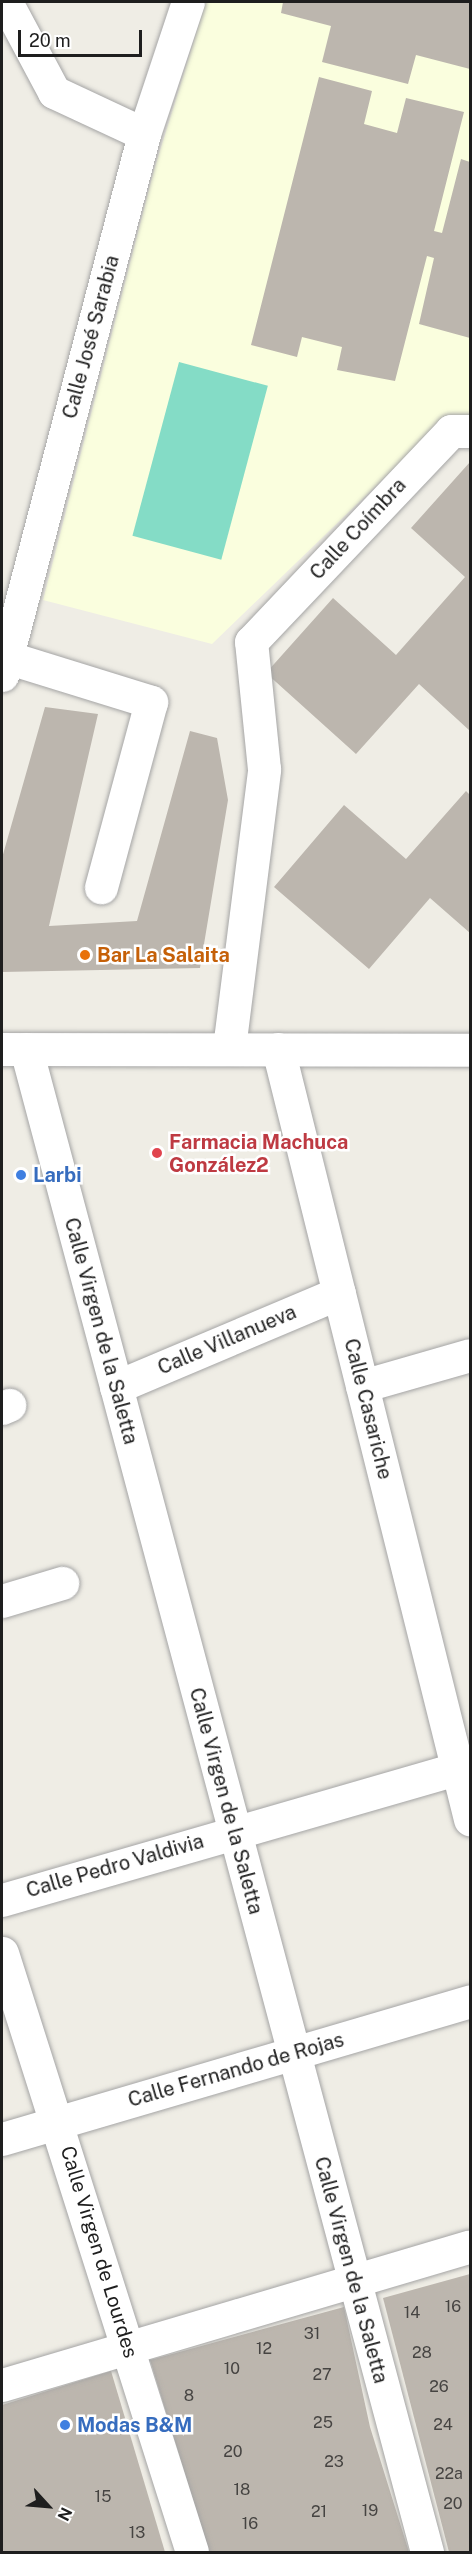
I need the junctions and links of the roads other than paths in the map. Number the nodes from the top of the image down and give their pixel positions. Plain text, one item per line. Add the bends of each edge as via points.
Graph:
1 (6, 2) edge
2 (188, 2) edge
3 (144, 134) junction
4 (471, 431) edge
5 (4, 666) edge
6 (101, 887) dead end
7 (229, 1048) junction
8 (14, 1049) edge
9 (278, 1049) junction
10 (471, 1050) edge
11 (339, 1293) junction
12 (471, 1355) edge
13 (362, 1386) junction
14 (116, 1387) junction
15 (62, 1583) dead end
16 (2, 1601) edge
17 (464, 1766) edge
18 (471, 1819) edge
19 (234, 1831) junction
20 (2, 1900) edge
21 (2, 1953) edge
22 (471, 2001) edge
23 (294, 2053) junction
24 (59, 2122) junction
25 (2, 2139) edge
26 (471, 2246) edge
27 (354, 2280) junction
28 (128, 2346) junction
29 (2, 2385) edge
30 (192, 2553) edge
31 (427, 2553) edge

1 - 3 street via 54,92
2 - 3 street, Calle José Sarabia
3 - 5 street, Calle José Sarabia
4 - 7 street, Calle Coímbra via 451,431 251,642 264,769
5 - 6 street via 151,702
7 - 8 street
7 - 9 street
8 - 14 street, Calle Virgen de la Saletta
9 - 10 street
9 - 11 street, Calle Casariche
11 - 13 street, Calle Casariche
11 - 14 street, Calle Villanueva
12 - 13 street
13 - 17 street, Calle Casariche
14 - 19 street, Calle Virgen de la Saletta
15 - 16 street
17 - 18 street, Calle Casariche
17 - 19 street, Calle Pedro Valdivia
19 - 20 street, Calle Pedro Valdivia
19 - 23 street, Calle Virgen de la Saletta
21 - 24 street, Calle Virgen de Lourdes
22 - 23 street, Calle Fernando de Rojas
23 - 24 street, Calle Fernando de Rojas
23 - 27 street, Calle Virgen de la Saletta
24 - 25 street, Calle Fernando de Rojas
24 - 28 street, Calle Virgen de Lourdes
26 - 27 street
27 - 28 street
27 - 31 street, Calle Virgen de la Saletta
28 - 29 street
28 - 30 street, Calle Virgen de Lourdes

